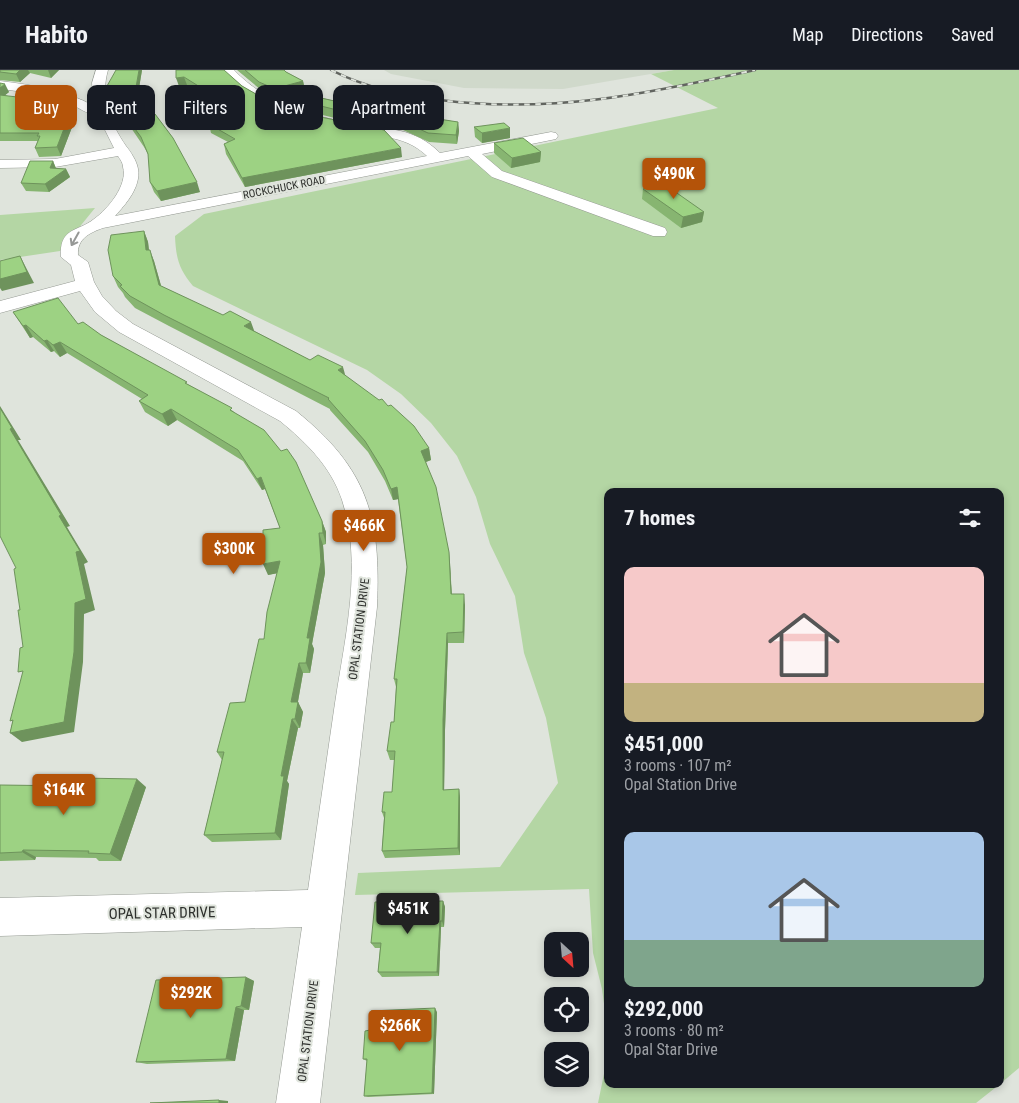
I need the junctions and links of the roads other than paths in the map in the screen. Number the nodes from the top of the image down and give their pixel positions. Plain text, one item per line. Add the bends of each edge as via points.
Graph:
1 (102, 70) edge
2 (228, 70) edge
3 (0, 85) edge
4 (99, 85) edge
5 (255, 94) edge
6 (87, 107) edge
7 (323, 120) edge
8 (112, 130) edge
9 (550, 136) dead end
10 (123, 151) junction
11 (470, 151) junction
12 (436, 157) junction
13 (0, 164) edge
14 (99, 224) junction
15 (659, 232) dead end
16 (88, 261) junction
17 (0, 307) edge
18 (323, 908) junction
19 (0, 917) edge
20 (298, 1103) edge

1 - 4 street
2 - 5 street
3 - 6 street via 50,93
7 - 12 street via 411,138
8 - 10 street
9 - 11 street, ROCKCHUCK ROAD
10 - 13 street via 55,163
10 - 14 street via 132,176 124,194
11 - 12 street, ROCKCHUCK ROAD
11 - 15 street via 497,174
12 - 14 street, ROCKCHUCK ROAD
14 - 16 street via 99,233
14 -> 16 street, OPAL STATION DRIVE via 75,235 69,252 70,257
16 - 17 street
16 - 18 street, OPAL STATION DRIVE via 101,308 126,328 288,416 306,429 334,461 356,505 365,544 366,572
18 - 19 street, OPAL STAR DRIVE
18 - 20 street, OPAL STATION DRIVE

